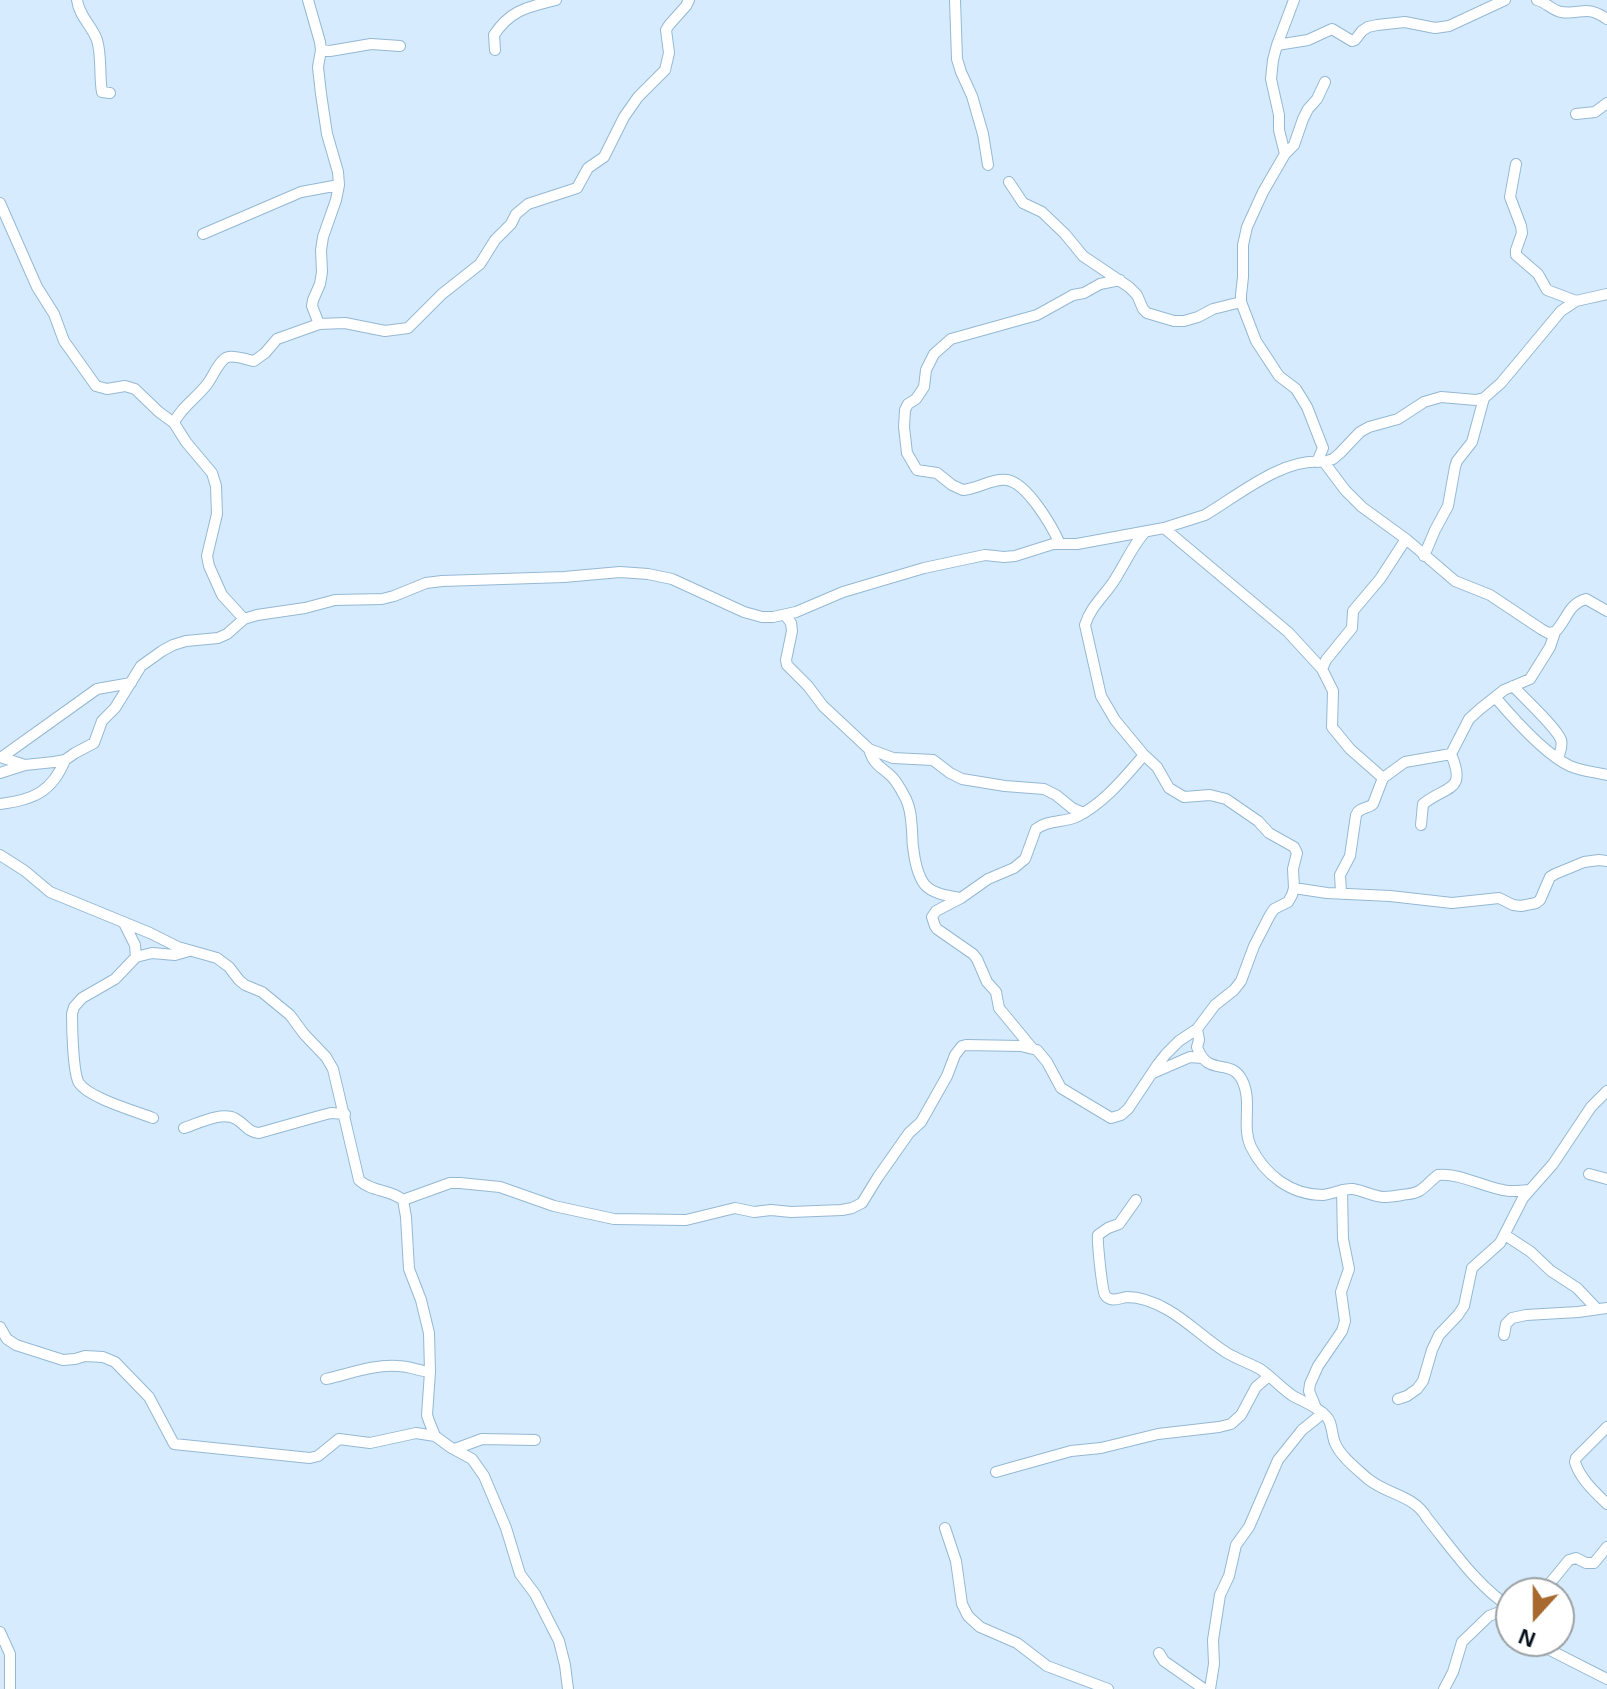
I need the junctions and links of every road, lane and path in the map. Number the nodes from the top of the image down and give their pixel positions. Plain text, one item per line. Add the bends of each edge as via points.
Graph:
1 (77, 0) edge
2 (308, 0) edge
3 (556, 0) edge
4 (689, 0) edge
5 (955, 0) edge
6 (1294, 0) edge
7 (1505, 0) edge
8 (1537, 0) edge
9 (1607, 19) edge
10 (1277, 45) junction
11 (400, 46) dead end
12 (321, 50) junction
13 (495, 50) dead end
14 (1325, 82) dead end
15 (110, 93) dead end
16 (1607, 103) edge
17 (1576, 114) dead end
18 (1285, 154) junction
19 (1516, 164) dead end
20 (988, 165) dead end
21 (1009, 182) dead end
22 (339, 185) junction
23 (0, 203) edge
24 (203, 234) dead end
25 (1120, 280) junction
26 (1607, 294) edge
27 (1576, 301) junction
28 (1241, 302) junction
29 (319, 324) junction
30 (1484, 398) junction
31 (174, 423) junction
32 (1321, 462) junction
33 (1164, 528) junction
34 (1146, 530) junction
35 (1406, 539) junction
36 (1060, 544) junction
37 (1424, 556) junction
38 (1607, 611) edge
39 (785, 615) junction
40 (244, 619) junction
41 (1555, 632) junction
42 (1322, 669) junction
43 (131, 683) junction
44 (1513, 686) junction
45 (1495, 697) junction
46 (869, 749) junction
47 (1451, 754) junction
48 (1144, 755) junction
49 (1, 757) edge
50 (1558, 759) junction
51 (65, 760) junction
52 (25, 765) junction
53 (0, 773) edge
54 (1607, 775) edge
55 (1383, 778) junction
56 (0, 804) edge
57 (1084, 813) junction
58 (1421, 825) dead end
59 (0, 855) edge
60 (1607, 861) edge
61 (1294, 888) junction
62 (1341, 892) junction
63 (961, 898) junction
64 (124, 923) junction
65 (189, 951) junction
66 (136, 957) junction
67 (1197, 1029) junction
68 (1032, 1048) junction
69 (1202, 1058) junction
70 (1153, 1073) junction
71 (1607, 1091) edge
72 (345, 1114) junction
73 (153, 1118) dead end
74 (184, 1128) dead end
75 (1589, 1174) dead end
76 (1607, 1179) edge
77 (1342, 1190) junction
78 (1529, 1190) junction
79 (403, 1200) junction
80 (1136, 1200) dead end
81 (1505, 1235) junction
82 (1602, 1308) edge
83 (0, 1327) edge
84 (1504, 1335) dead end
85 (430, 1372) junction
86 (1269, 1376) junction
87 (326, 1379) dead end
88 (1398, 1399) dead end
89 (1319, 1410) junction
90 (1607, 1427) edge
91 (435, 1436) junction
92 (535, 1440) dead end
93 (455, 1449) junction
94 (996, 1472) dead end
95 (1607, 1504) edge
96 (945, 1528) dead end
97 (1607, 1547) edge
98 (1555, 1577) edge
99 (1495, 1597) edge
100 (1495, 1614) edge
101 (0, 1632) edge
102 (1159, 1653) dead end
103 (1564, 1657) edge
104 (1607, 1679) edge
105 (10, 1689) edge
106 (568, 1689) edge
107 (1108, 1689) edge
108 (1204, 1689) edge
109 (1210, 1689) edge
110 (1444, 1689) edge

1 - 15 street via 98,45 102,92
2 - 12 street
3 - 13 street via 509,16 494,35
4 - 29 street via 666,30 665,70 638,97 604,157 588,168 577,188 522,208 480,264 408,328 385,331
5 - 20 street via 957,59 972,96
6 - 10 street
7 - 10 street via 1449,26 1377,25 1352,41 1332,29
8 - 9 street via 1559,12 1593,11
10 - 18 street via 1271,79
11 - 12 street
12 - 22 street via 321,94
14 - 18 street
16 - 17 street via 1595,112
18 - 28 street via 1247,227
19 - 27 street via 1510,197 1522,233 1516,255 1547,290
21 - 25 street via 1023,203 1042,212 1083,256
22 - 24 street via 301,192
22 - 29 street via 312,306
23 - 31 street via 64,341 96,386 135,389
25 - 28 street via 1147,313 1174,321
25 - 36 street via 1073,295 1037,315 951,339 934,354 924,387 905,410 907,453 917,470 937,473 963,490 1009,480 1026,492
26 - 27 street
27 - 30 street via 1561,311
28 - 32 street via 1266,358 1307,407 1323,448
29 - 31 street via 277,339 254,361 225,358
30 - 32 street via 1424,402 1398,419 1360,432 1333,459
30 - 37 street via 1472,442 1457,461 1448,506
31 - 40 street via 212,473 217,514 209,566 222,595
32 - 33 street via 1282,469 1205,515
32 - 35 street via 1362,507
33 - 34 street
33 - 42 street via 1288,632
34 - 36 street
34 - 48 street via 1085,625 1101,696
35 - 37 street
35 - 42 street via 1353,611 1352,628
36 - 39 street via 924,568
37 - 41 street via 1455,581 1499,599 1548,633
38 - 41 street via 1586,599 1579,601
39 - 40 street via 762,617 672,579 620,572 442,581 382,599 335,600
39 - 46 street via 792,631 787,665
40 - 43 street via 218,638 186,641 162,651 141,666
41 - 44 street via 1536,673
42 - 55 street via 1333,691 1332,727
43 - 49 street via 97,689
43 - 51 street via 102,721 94,743
44 - 45 street
44 - 50 street via 1558,735
45 - 47 street via 1469,719
45 - 50 street
46 - 57 street via 893,758 933,760 962,779 1044,789
46 - 63 street via 910,809 914,854 926,885
47 - 55 street via 1405,762
47 - 58 street via 1458,777 1449,790 1423,804
48 - 57 street
48 - 61 street via 1173,792 1226,799 1294,847
49 - 52 street
50 - 54 street
51 - 52 street
51 - 56 street via 45,790
52 - 53 street
55 - 62 street via 1373,804 1356,815 1350,856 1340,875
57 - 63 street via 1039,826 1025,859
59 - 64 street via 50,892
60 - 62 street via 1584,862 1555,874 1540,900 1521,906 1499,898 1452,903
61 - 62 street
61 - 67 street via 1288,902 1270,915 1241,981
63 - 68 street via 934,913 935,926 973,954 996,992 999,1008
64 - 65 street
64 - 66 street
65 - 66 street
65 - 72 street via 217,958 245,985 290,1015 333,1069
66 - 73 street via 74,1007 76,1072 87,1091
67 - 69 street
67 - 70 street via 1179,1041
68 - 70 street via 1061,1088 1111,1118 1128,1109
68 - 79 street via 962,1046 921,1122 862,1203 852,1208 735,1208 686,1220 614,1219 500,1187 460,1183
69 - 70 street via 1190,1057
69 - 77 street via 1239,1074 1249,1143 1274,1179 1319,1195
71 - 78 street
72 - 74 street via 259,1133 227,1116
72 - 79 street via 359,1180
75 - 76 street
77 - 78 street via 1386,1197 1408,1194 1442,1174 1501,1190
77 - 89 street via 1349,1269 1341,1292 1345,1321 1310,1384
78 - 81 street
79 - 85 street via 409,1269 427,1322
80 - 86 street via 1119,1224 1098,1235 1106,1296 1137,1298 1168,1310 1223,1351
81 - 82 street
81 - 88 street via 1472,1268 1464,1306 1439,1335 1423,1381
82 - 84 street via 1512,1318
83 - 91 street via 9,1342 51,1356 115,1362 149,1397 174,1444 310,1458 339,1439 370,1443 416,1433
85 - 87 street via 388,1366
85 - 91 street via 427,1415
86 - 89 street
86 - 94 street via 1231,1424 1071,1451
89 - 99 street via 1331,1422 1335,1442 1347,1458 1383,1489 1422,1508
89 - 109 street via 1278,1460 1236,1545 1220,1595
90 - 95 street via 1575,1462
91 - 93 street
92 - 93 street via 482,1439
93 - 106 street via 474,1461 484,1476 520,1574 559,1641
96 - 107 street via 968,1616 1047,1666
97 - 98 street via 1594,1563 1569,1560
100 - 110 street via 1462,1642
101 - 105 street via 10,1654
102 - 108 street
103 - 104 street

